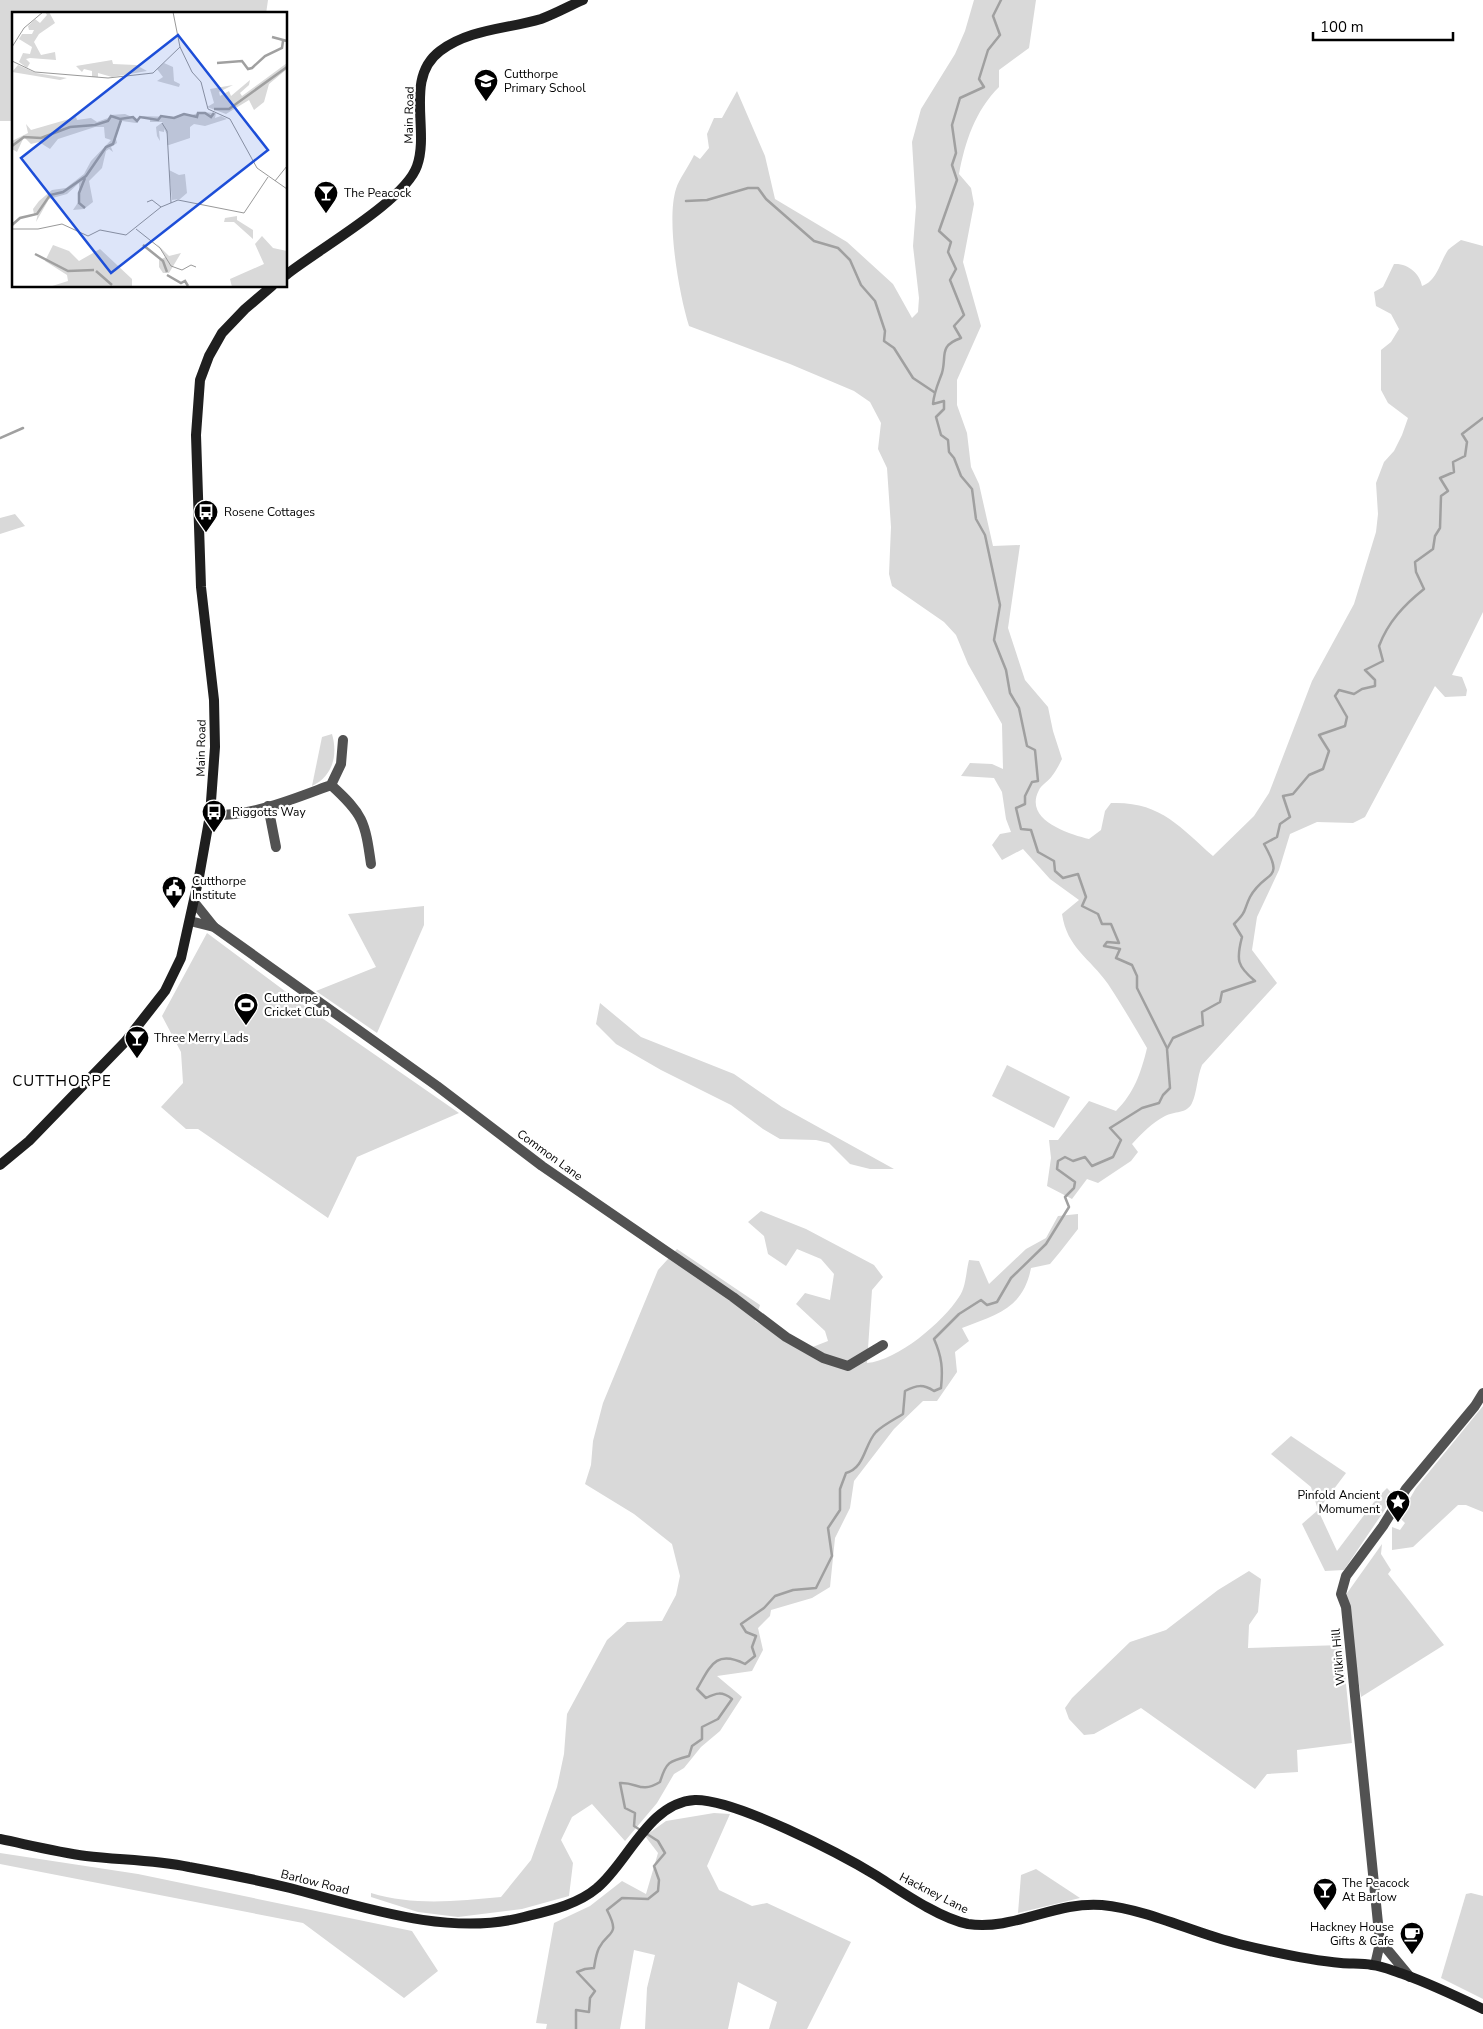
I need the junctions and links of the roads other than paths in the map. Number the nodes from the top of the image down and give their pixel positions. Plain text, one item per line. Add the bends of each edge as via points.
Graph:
1 (582, 0) edge
2 (288, 274) edge
3 (270, 288) edge
4 (343, 740) dead end
5 (331, 785) junction
6 (268, 806) junction
7 (210, 815) junction
8 (276, 848) dead end
9 (371, 864) dead end
10 (194, 902) junction
11 (190, 920) junction
12 (214, 927) junction
13 (0, 1165) edge
14 (883, 1345) dead end
15 (1483, 1392) edge
16 (0, 1839) edge
17 (612, 1873) joint
18 (1380, 1943) junction
19 (1375, 1965) junction
20 (1410, 1977) junction
21 (1483, 2009) edge

1 - 2 main road, Main Road via 542,18 457,40 438,52 427,66 421,84 421,152 410,180 330,245
3 - 7 main road, Main Road via 222,333 200,380 196,435 200,587 214,700 215,747
4 - 5 street via 341,764
5 - 6 street
5 - 9 street via 350,802 363,820
6 - 7 street via 232,816
6 - 8 street
7 - 10 main road, Main Road
10 - 11 main road, Main Road
10 - 12 street, Common Lane
11 - 12 street, Common Lane
11 - 13 main road, Main Road via 181,958 165,991 147,1017 76,1094
12 - 14 street, Common Lane via 437,1086 542,1166 786,1337 823,1358 848,1366
15 - 18 street, Wilkin Hill via 1406,1490 1384,1526 1346,1576 1341,1594 1346,1607
16 - 17 main road, Barlow Road via 84,1856 183,1866 456,1925 488,1924 571,1903 596,1889
17 - 19 main road, Hackney Lane via 644,1829 677,1804 690,1800 706,1801 746,1812 770,1823 857,1864 910,1897 968,1924 998,1924 1065,1907 1100,1905 1145,1914 1233,1943 1287,1955
18 - 19 street, Wilkin Hill
18 - 20 street
19 - 20 main road, Hackney Lane
20 - 21 main road, Hackney Lane

